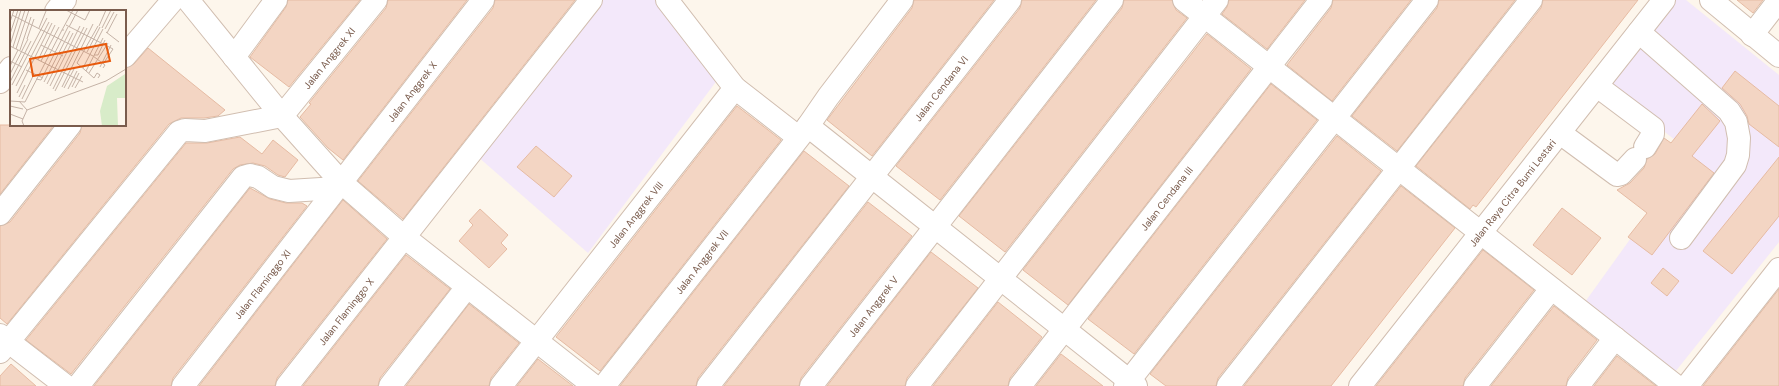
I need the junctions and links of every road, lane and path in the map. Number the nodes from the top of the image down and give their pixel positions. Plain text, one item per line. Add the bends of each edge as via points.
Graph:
1 (65, 0) edge
2 (172, 0) edge
3 (188, 0) edge
4 (276, 0) edge
5 (376, 0) edge
6 (483, 0) edge
7 (592, 0) edge
8 (667, 0) edge
9 (902, 0) edge
10 (1010, 0) edge
11 (1112, 0) edge
12 (1184, 0) edge
13 (1321, 0) edge
14 (1427, 0) edge
15 (1531, 0) edge
16 (1664, 0) edge
17 (1711, 0) edge
18 (1779, 0) edge
19 (1211, 8) edge
20 (57, 10) edge
21 (1639, 32) junction
22 (1752, 35) junction
23 (126, 55) edge
24 (1779, 56) edge
25 (234, 57) junction
26 (1269, 67) junction
27 (10, 69) edge
28 (0, 82) edge
29 (1597, 86) junction
30 (735, 88) junction
31 (282, 116) junction
32 (1334, 118) junction
33 (69, 126) edge
34 (803, 132) junction
35 (1560, 133) junction
36 (1399, 169) junction
37 (872, 177) junction
38 (340, 186) junction
39 (0, 214) edge
40 (935, 227) junction
41 (1479, 233) junction
42 (404, 238) junction
43 (1681, 238) dead end
44 (1779, 268) edge
45 (1000, 279) junction
46 (467, 287) junction
47 (1551, 289) junction
48 (1064, 329) junction
49 (1615, 338) junction
50 (536, 341) junction
51 (3, 343) edge
52 (1130, 384) edge
53 (66, 386) edge
54 (78, 386) edge
55 (183, 386) edge
56 (288, 386) edge
57 (390, 386) edge
58 (501, 386) edge
59 (594, 386) edge
60 (604, 386) edge
61 (708, 386) edge
62 (810, 386) edge
63 (917, 386) edge
64 (1020, 386) edge
65 (1228, 386) edge
66 (1360, 386) edge
67 (1475, 386) edge
68 (1578, 386) edge
69 (1676, 386) edge
70 (1686, 386) edge

1 - 20 street
2 - 23 street
3 - 25 street
4 - 25 street
5 - 31 street, Jalan Anggrek XI
6 - 38 street, Jalan Anggrek X
7 - 42 street, Jalan Flaminggo X
8 - 30 street
9 - 34 street, Jalan Anggrek VII
10 - 37 street, Jalan Cendana VI
11 - 40 street, Jalan Anggrek V
12 - 19 street
13 - 26 street, Jalan Cendana III
14 - 32 street
15 - 36 street
16 - 21 street, Jalan Raya Citra Bumi Lestari
17 - 22 street
18 - 22 street
19 - 26 street
19 - 45 street
21 - 29 street, Jalan Raya Citra Bumi Lestari
21 - 43 street via 1729,111 1738,129 1736,165
22 - 24 street
25 - 31 street
26 - 32 street
26 - 48 street, Jalan Cendana III
27 - 28 street
29 - 35 street, Jalan Raya Citra Bumi Lestari
29 - 35 street via 1653,128 1653,134 1640,153 1621,174 1617,175
30 - 34 street
30 - 50 street, Jalan Anggrek VIII
31 - 38 street
31 - 51 street via 205,131 179,132
32 - 36 street
32 - 52 street
33 - 39 street
34 - 37 street
34 - 60 street, Jalan Anggrek VII
35 - 41 street, Jalan Raya Citra Bumi Lestari
36 - 41 street
36 - 65 street
37 - 40 street
37 - 61 street, Jalan Cendana VI
38 - 42 street
38 - 54 street via 289,191 273,187 258,177 243,177
38 - 55 street, Jalan Flaminggo XI
40 - 45 street
40 - 62 street, Jalan Anggrek V
41 - 47 street
41 - 66 street, Jalan Raya Citra Bumi Lestari
42 - 46 street
42 - 56 street, Jalan Flaminggo X
44 - 70 street
45 - 48 street
45 - 63 street
46 - 50 street
46 - 57 street
47 - 49 street
47 - 67 street
48 - 52 street
48 - 64 street, Jalan Cendana III
49 - 68 street
49 - 69 street
50 - 58 street, Jalan Anggrek VIII
50 - 59 street
51 - 53 street

